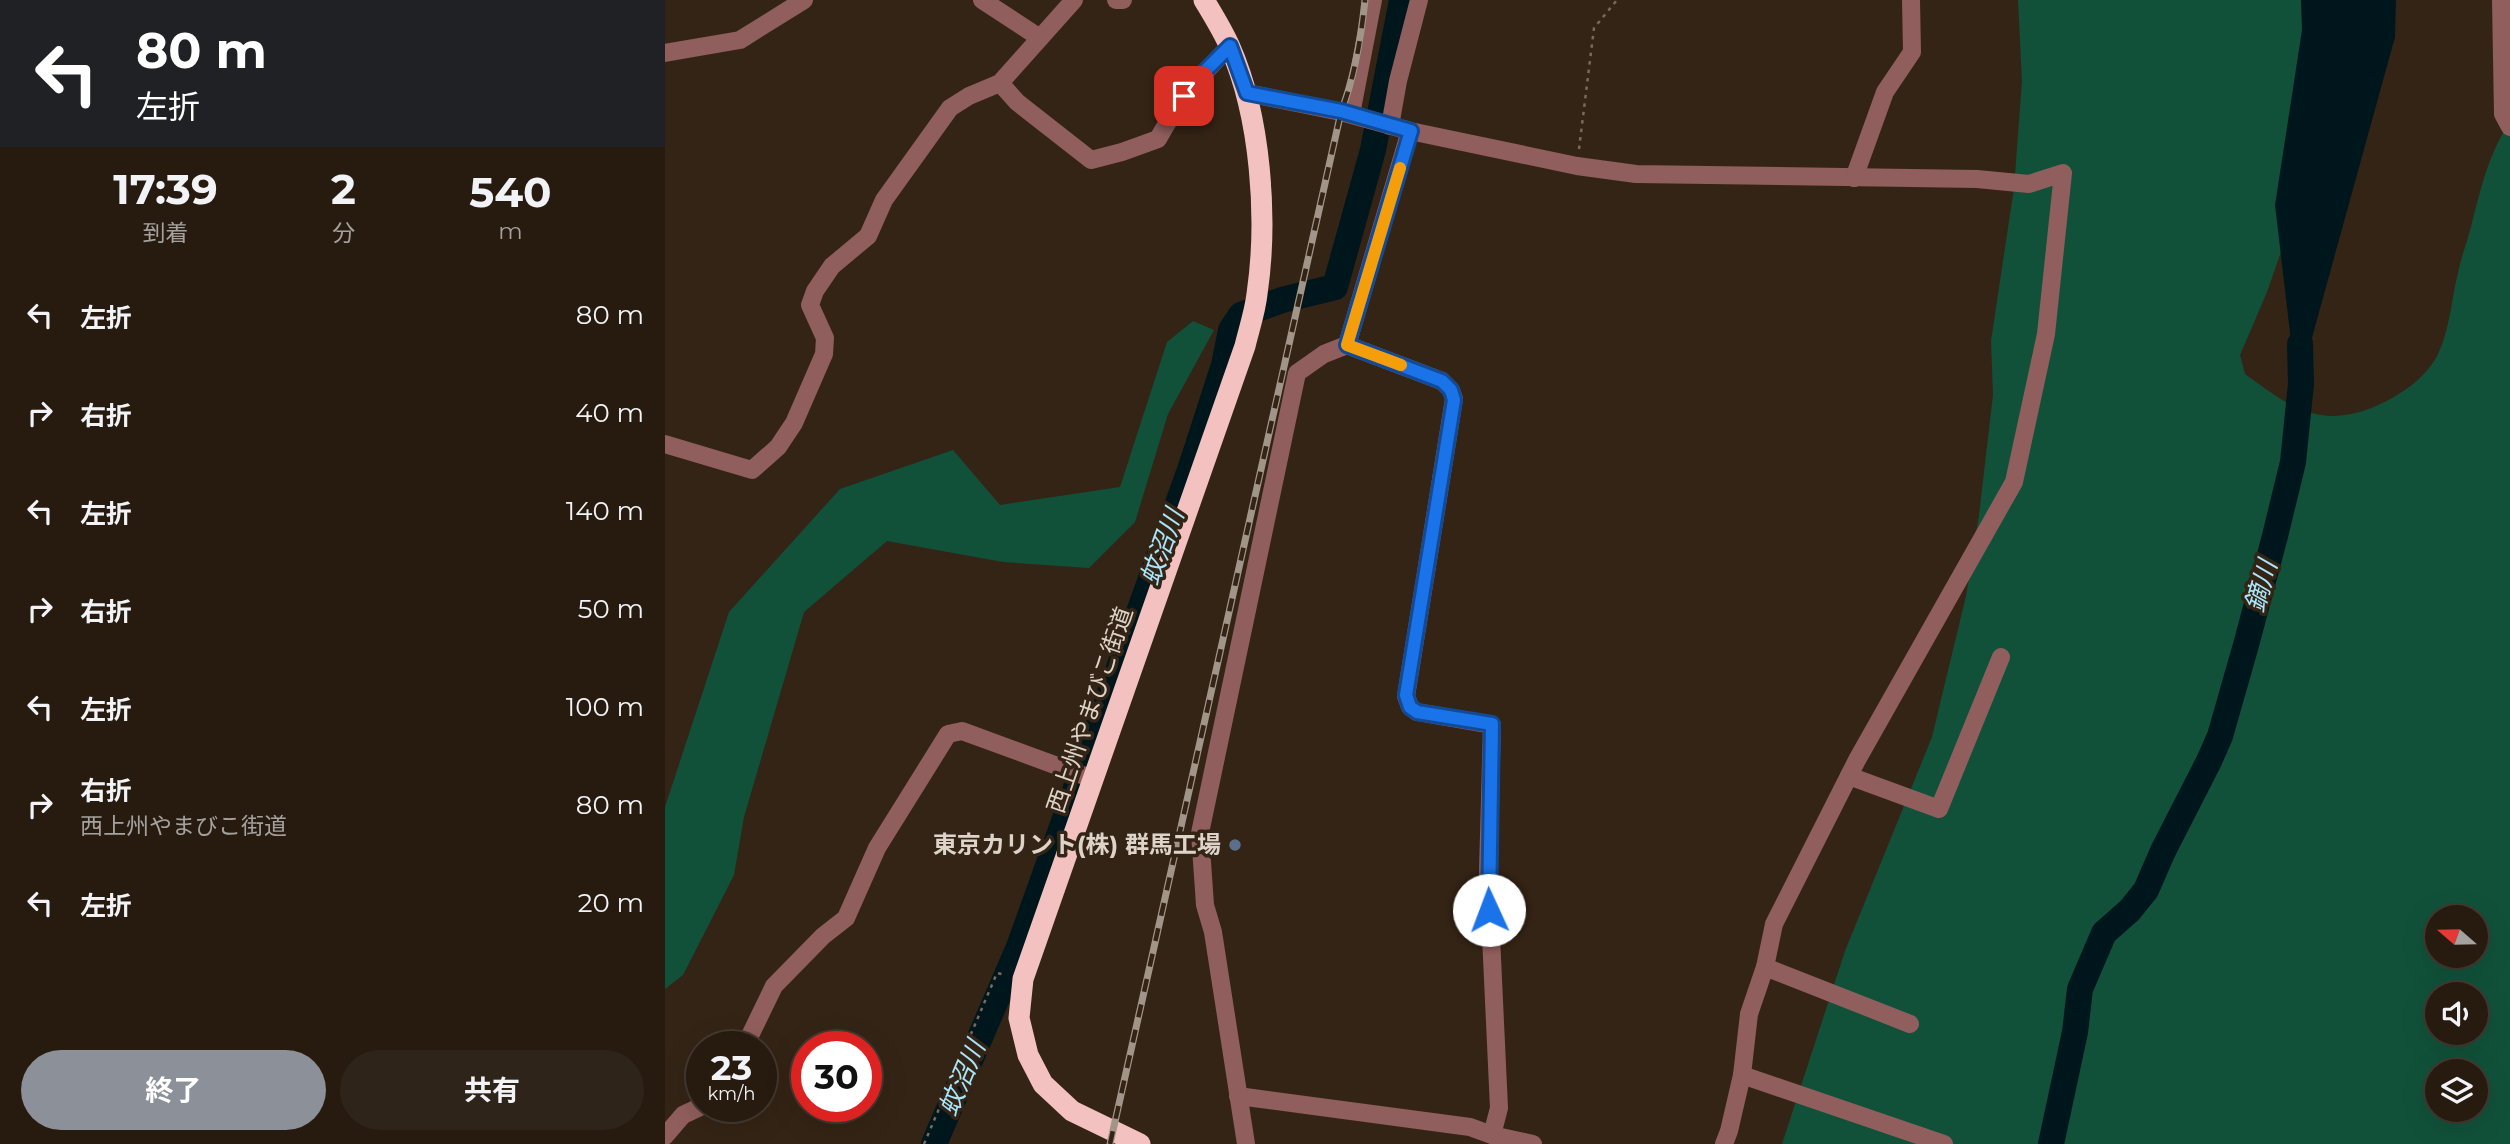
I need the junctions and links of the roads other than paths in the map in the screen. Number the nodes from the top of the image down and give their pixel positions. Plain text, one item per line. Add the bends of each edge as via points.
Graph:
1 (804, 0) edge
2 (982, 0) edge
3 (1074, 0) edge
4 (1116, 0) edge
5 (1123, 0) edge
6 (1204, 0) edge
7 (1373, 0) edge
8 (1419, 0) edge
9 (1910, 0) edge
10 (2501, 0) edge
11 (1040, 38) junction
12 (1230, 46) junction
13 (665, 54) edge
14 (1000, 83) junction
15 (1247, 93) junction
16 (1351, 114) junction
17 (1390, 125) junction
18 (2510, 127) edge
19 (1411, 131) junction
20 (1854, 178) junction
21 (1347, 345) junction
22 (665, 444) edge
23 (2001, 657) dead end
24 (1084, 776) junction
25 (1849, 776) junction
26 (1765, 967) junction
27 (1910, 1024) dead end
28 (752, 1031) edge
29 (1742, 1075) junction
30 (1238, 1096) junction
31 (686, 1114) edge
32 (665, 1136) edge
33 (1492, 1136) junction
34 (1513, 1141) edge
35 (1140, 1144) edge
36 (1246, 1144) edge
37 (1533, 1144) edge
38 (1724, 1144) edge
39 (1944, 1144) edge

1 - 13 street via 740,40
2 - 11 street
3 - 11 street
4 - 5 street
6 - 12 highway, 西上州やまびこ街道
7 - 16 street
8 - 17 street
9 - 20 street via 1912,52 1885,92
10 - 18 street via 2503,114
11 - 14 street
12 - 14 street via 1195,81 1158,139 1091,160 1017,102
12 - 15 highway, 西上州やまびこ街道
14 - 22 street via 950,108 884,200 868,236 832,266 815,292 810,305 825,338 824,354 794,423 778,447 752,470
15 - 16 street
15 - 24 highway, 西上州やまびこ街道 via 1259,166 1263,231 1257,296 1245,346
16 - 17 street
17 - 19 street
19 - 20 street via 1577,166 1648,174
19 - 21 street
20 - 25 street via 2029,184 2063,173 2046,334 2014,482
21 - 30 street via 1297,373 1200,832 1206,905
21 - 33 street via 1442,381 1454,400 1406,695 1417,712 1492,724 1488,872 1499,1108
23 - 25 street via 1939,809
24 - 28 street via 962,731 948,734 877,848 846,918 774,986
24 - 35 highway, 西上州やまびこ街道 via 1023,979 1019,1018 1028,1055 1043,1084 1072,1111
25 - 26 street via 1774,924
26 - 27 street
26 - 29 street via 1749,1014
29 - 38 street
29 - 39 street
30 - 33 street via 1470,1127
30 - 36 street
31 - 32 street
33 - 34 street
34 - 37 street

